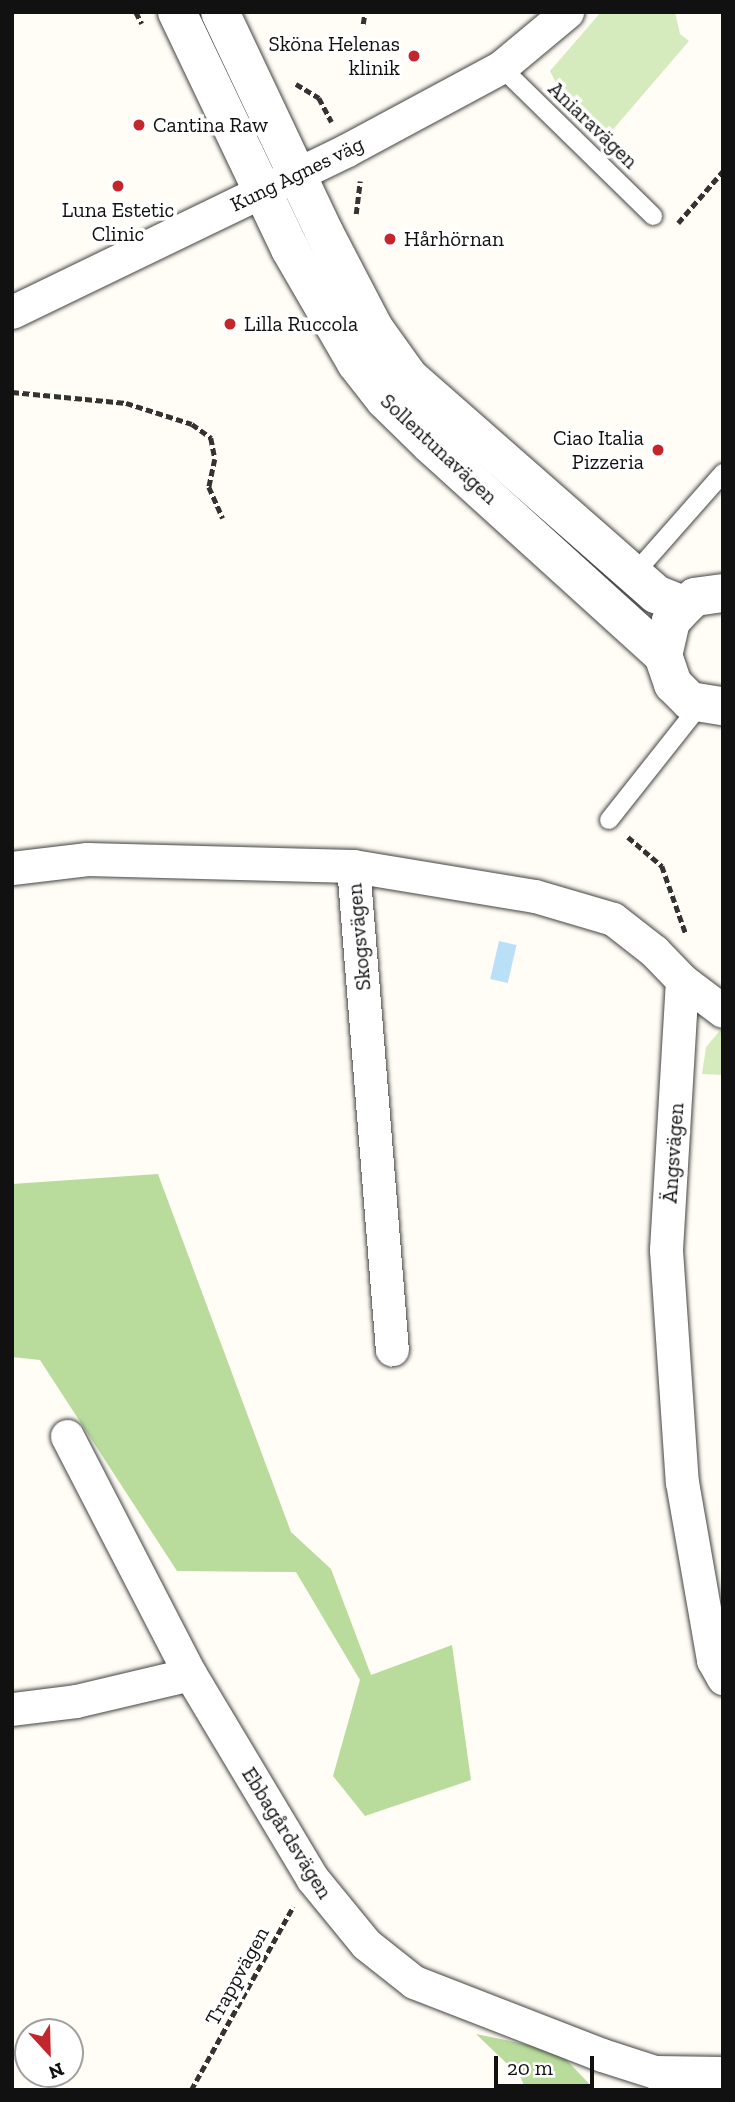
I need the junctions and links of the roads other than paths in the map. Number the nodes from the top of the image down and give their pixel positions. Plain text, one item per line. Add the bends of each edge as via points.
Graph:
1 (177, 12) edge
2 (220, 12) edge
3 (567, 12) edge
4 (500, 67) junction
5 (297, 174) junction
6 (262, 188) junction
7 (653, 216) road end
8 (12, 312) edge
9 (723, 473) edge
10 (634, 574) junction
11 (711, 594) edge
12 (663, 654) junction
13 (712, 705) edge
14 (609, 820) road end
15 (353, 866) junction
16 (12, 868) edge
17 (682, 980) junction
18 (723, 1011) edge
19 (392, 1349) dead end
20 (67, 1436) dead end
21 (190, 1674) junction
22 (723, 1678) edge
23 (12, 1709) edge
24 (723, 2073) edge

1 - 6 street, Sollentunavägen
2 - 5 street, Sollentunavägen
3 - 4 street, Kung Agnes väg
4 - 5 street, Kung Agnes väg
4 - 7 lane, Aniaravägen
5 - 6 street, Kung Agnes väg
5 - 10 street, Sollentunavägen via 374,328 410,377
6 - 8 street, Kung Agnes väg
6 - 12 street, Sollentunavägen via 343,340 385,400
9 - 10 lane
10 - 11 street, Sollentunavägen via 656,594
11 - 12 street via 671,621
12 - 13 street via 676,688
13 - 14 lane
15 - 16 street, Skogsvägen via 87,859
15 - 17 street via 536,896 613,919
15 - 19 street, Skogsvägen
17 - 18 street
17 - 22 street, Ängsvägen via 666,1250 682,1482 713,1660
20 - 21 street, Ebbagårdsvägen
21 - 23 street via 76,1701
21 - 24 street, Ebbagårdsvägen via 312,1878 366,1944 414,1982 655,2072

